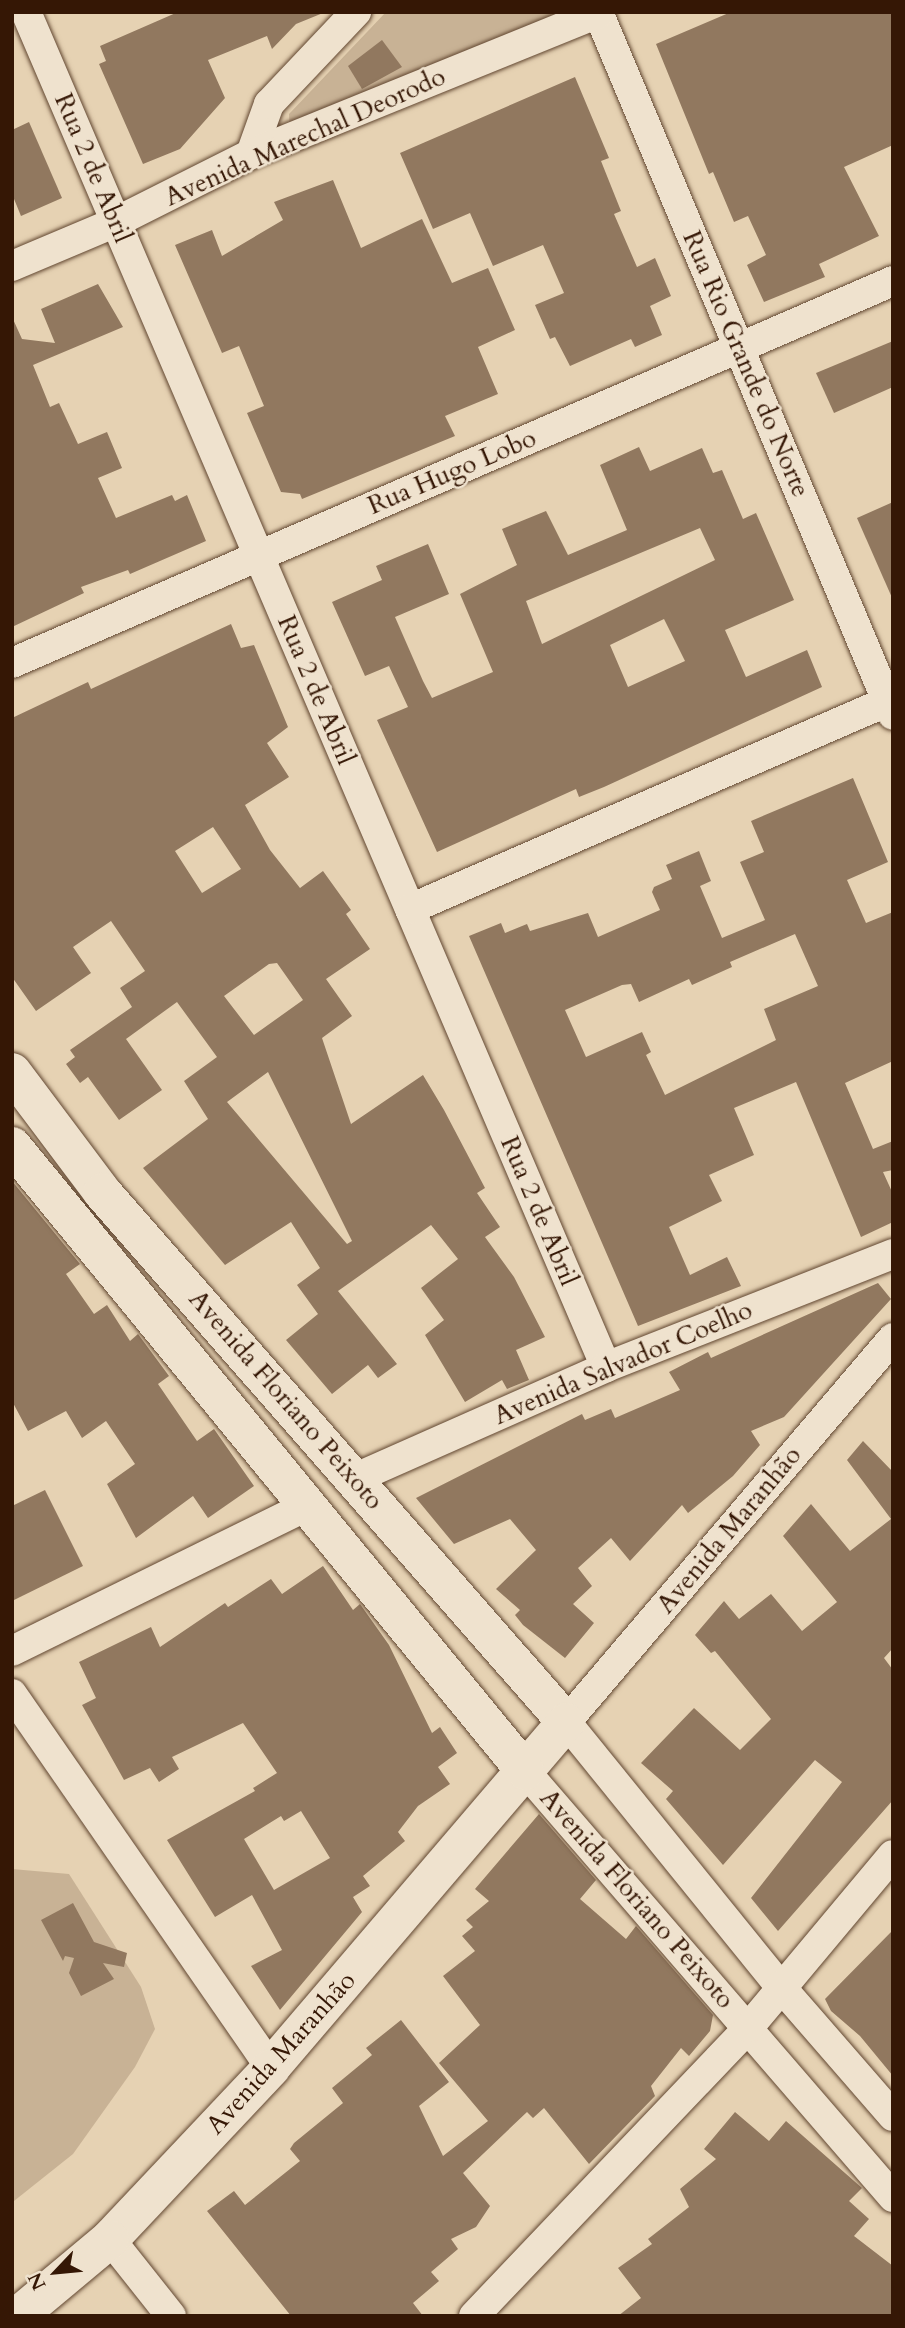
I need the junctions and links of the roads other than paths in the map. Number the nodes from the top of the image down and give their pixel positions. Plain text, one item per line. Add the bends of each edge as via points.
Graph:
1 (26, 12) edge
2 (356, 12) edge
3 (599, 12) edge
4 (251, 154) junction
5 (116, 222) junction
6 (12, 266) edge
7 (893, 281) edge
8 (739, 347) junction
9 (258, 556) junction
10 (12, 663) edge
11 (891, 706) edge
12 (410, 909) junction
13 (12, 1072) edge
14 (43, 1112) junction
15 (12, 1144) edge
16 (102, 1192) junction
17 (69, 1215) junction
18 (893, 1254) edge
19 (893, 1338) edge
20 (606, 1367) junction
21 (356, 1478) junction
22 (309, 1505) junction
23 (12, 1651) edge
24 (12, 1693) edge
25 (566, 1722) junction
26 (524, 1771) junction
27 (893, 1855) edge
28 (780, 1986) junction
29 (749, 2027) junction
30 (271, 2068) junction
31 (893, 2116) edge
32 (893, 2197) edge
33 (110, 2239) junction
34 (18, 2316) edge
35 (171, 2316) edge
36 (474, 2316) edge

1 - 5 street, Rua 2 de Abril
2 - 4 street via 270,104
3 - 4 street, Avenida Marechal Deorodo
3 - 8 street, Rua Rio Grande do Norte
4 - 5 street, Avenida Marechal Deorodo
5 - 6 street, Avenida Marechal Deorodo
5 - 9 street, Rua 2 de Abril
7 - 8 street, Rua Hugo Lobo
8 - 9 street, Rua Hugo Lobo
8 - 11 street, Rua Rio Grande do Norte
9 - 10 street, Rua Hugo Lobo
9 - 12 street, Rua 2 de Abril
11 - 12 street
12 - 20 street, Rua 2 de Abril
13 - 14 street, Avenida Floriano Peixoto
14 - 15 street via 41,1132 35,1140
14 - 16 street, Avenida Floriano Peixoto
15 - 17 street, Avenida Floriano Peixoto
16 - 17 street via 81,1191
16 - 21 street, Avenida Floriano Peixoto
17 - 22 street, Avenida Floriano Peixoto
18 - 20 street, Avenida Salvador Coelho
19 - 25 street, Avenida Maranhão
20 - 21 street, Avenida Salvador Coelho
21 - 25 street, Avenida Floriano Peixoto
22 - 23 street
22 - 26 street, Avenida Floriano Peixoto
24 - 30 street
25 - 26 street, Avenida Floriano Peixoto
25 - 28 street, Avenida Floriano Peixoto
26 - 29 street, Avenida Floriano Peixoto
26 - 30 street, Avenida Maranhão
27 - 28 street
28 - 29 street, Avenida Floriano Peixoto
28 - 31 street, Avenida Floriano Peixoto
29 - 32 street, Avenida Floriano Peixoto
29 - 36 street
30 - 33 street, Avenida Maranhão
33 - 34 street, Avenida Maranhão
33 - 35 street

